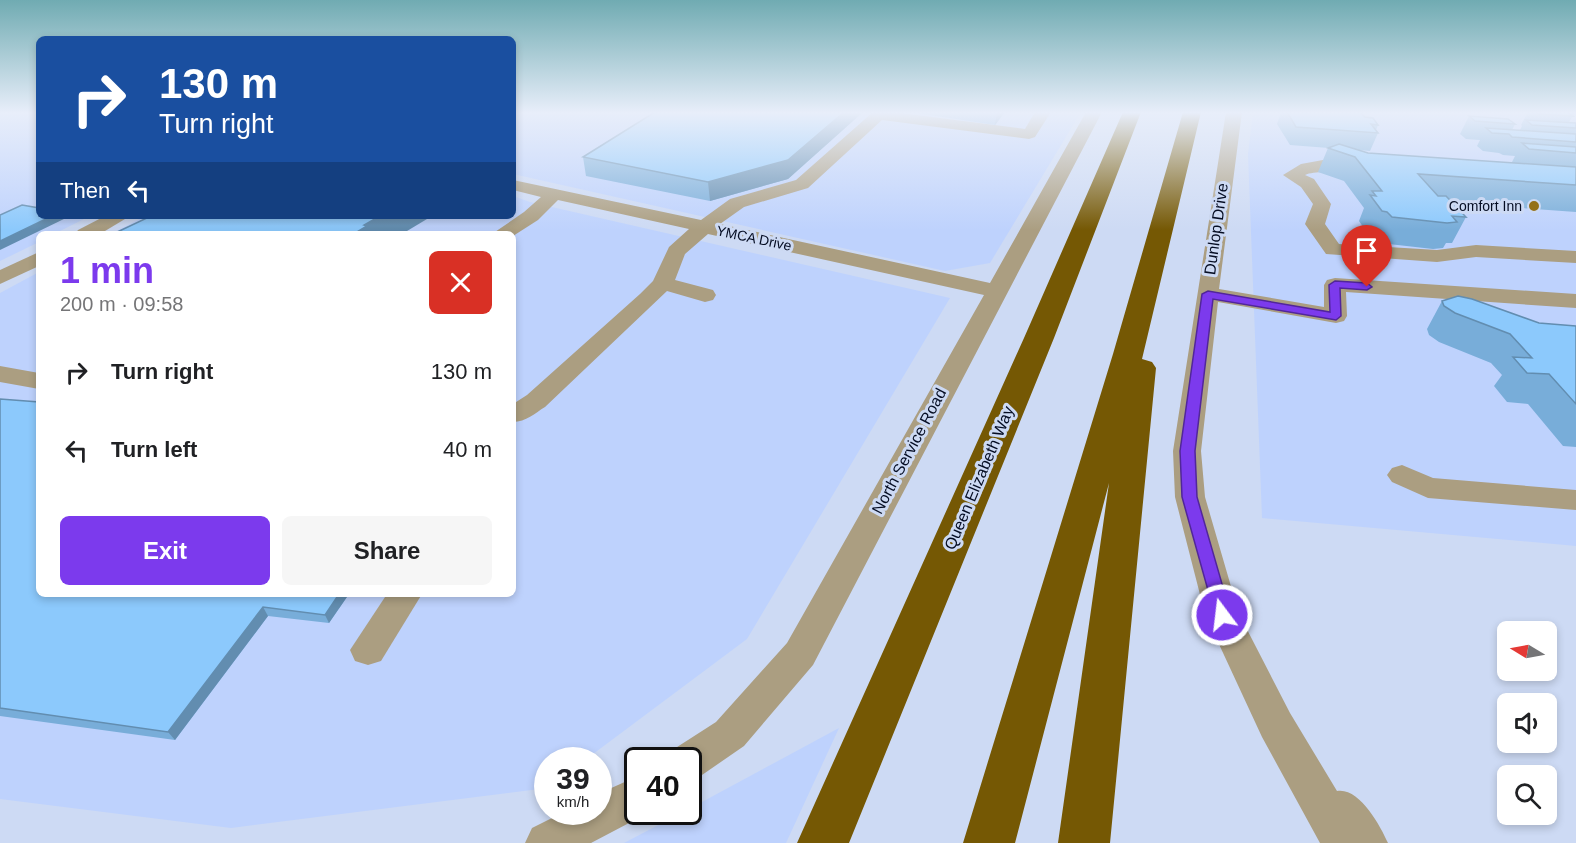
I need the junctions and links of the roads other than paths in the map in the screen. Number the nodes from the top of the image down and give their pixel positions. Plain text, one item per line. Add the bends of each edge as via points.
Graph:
1 (838, 151) edge
2 (1072, 151) edge
3 (1116, 151) edge
4 (1182, 151) edge
5 (1228, 151) edge
6 (1378, 170) edge
7 (516, 186) edge
8 (554, 194) junction
9 (114, 219) edge
10 (704, 227) junction
11 (91, 231) edge
12 (507, 231) edge
13 (1576, 257) edge
14 (1154, 258) junction
15 (36, 260) edge
16 (0, 278) edge
17 (663, 283) junction
18 (996, 291) junction
19 (1208, 294) junction
20 (705, 295) dead end
21 (1576, 301) edge
22 (1335, 303) junction
23 (1461, 316) edge
24 (0, 374) edge
25 (36, 380) edge
26 (516, 414) edge
27 (1402, 476) dead end
28 (1576, 500) edge
29 (403, 597) edge
30 (368, 650) dead end
31 (1276, 725) junction
32 (862, 747) junction
33 (702, 753) edge
34 (624, 803) edge
35 (548, 843) edge
36 (811, 843) edge
37 (823, 843) edge
38 (989, 843) edge
39 (1084, 843) edge
40 (1344, 843) edge
41 (1366, 843) edge

1 - 10 street via 802,184 737,203
2 - 18 street, North Service Road
3 - 32 highway, Queen Elizabeth Way
4 - 14 highway
5 - 19 street, Dunlop Drive
6 - 13 street via 1319,165 1292,175 1308,183 1322,204 1315,224 1333,250 1437,256 1476,251
7 - 8 street, YMCA Drive
8 - 10 street, YMCA Drive
8 - 12 street via 531,216
9 - 11 street
10 - 17 street via 676,251
10 - 18 street, YMCA Drive
14 - 38 highway
14 - 39 highway
15 - 16 street
17 - 20 street
17 - 26 street
18 - 33 street, North Service Road via 800,654 730,734
19 - 22 street via 1336,316
19 - 31 street, Dunlop Drive via 1187,451 1190,497 1222,615
21 - 22 street via 1335,285
22 - 23 street via 1442,311
24 - 25 street
27 - 28 street via 1428,488
29 - 30 street
31 - 40 street, Dunlop Drive
31 - 41 street, Dunlop Drive
32 - 36 highway
32 - 37 highway, Queen Elizabeth Way
34 - 35 street

